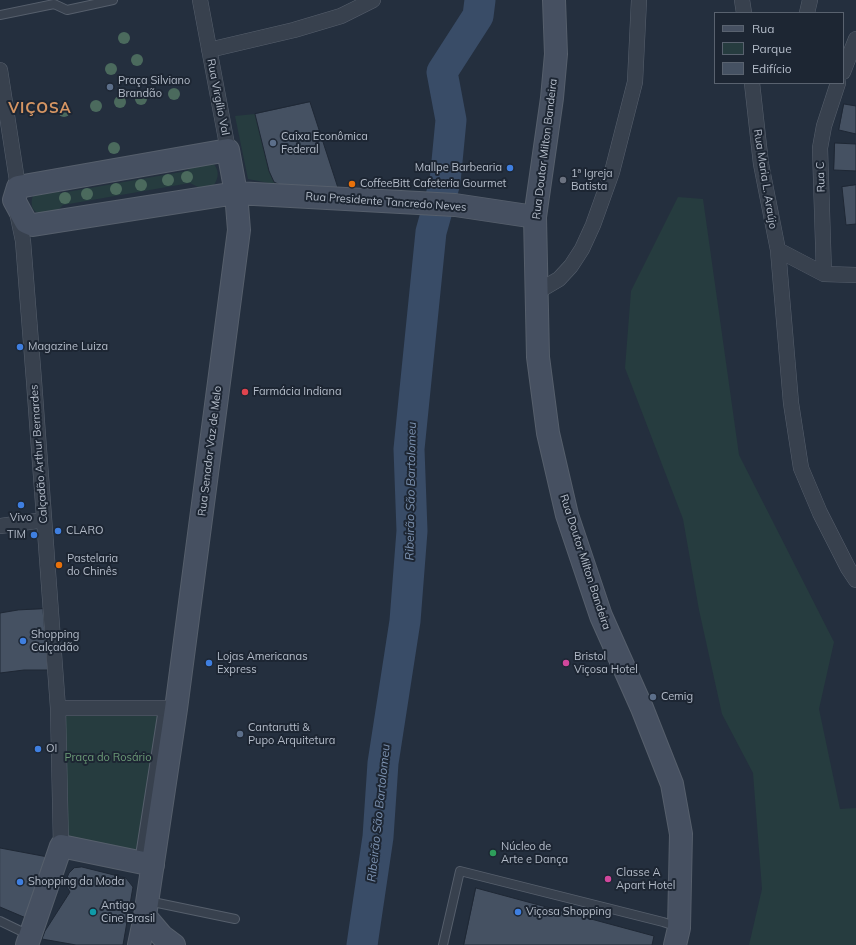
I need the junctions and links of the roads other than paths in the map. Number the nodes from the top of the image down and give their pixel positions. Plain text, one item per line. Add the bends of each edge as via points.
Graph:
1 (113, 0) edge
2 (200, 0) edge
3 (373, 0) edge
4 (554, 0) edge
5 (639, 0) edge
6 (742, 0) edge
7 (810, 0) edge
8 (744, 12) edge
9 (807, 12) edge
10 (0, 15) edge
11 (856, 39) edge
12 (209, 50) junction
13 (844, 69) edge
14 (0, 70) edge
15 (752, 84) edge
16 (838, 84) edge
17 (228, 150) junction
18 (236, 193) junction
19 (11, 196) edge
20 (536, 217) junction
21 (778, 250) junction
22 (824, 274) junction
23 (856, 275) edge
24 (537, 292) junction
25 (43, 520) junction
26 (0, 526) edge
27 (856, 580) edge
28 (58, 708) junction
29 (170, 709) junction
30 (61, 846) junction
31 (146, 864) junction
32 (146, 908) junction
33 (235, 919) dead end
34 (0, 922) edge
35 (677, 936) edge
36 (28, 940) edge
37 (139, 945) edge
38 (174, 945) edge
39 (443, 945) edge

1 - 10 lane via 67,10 54,4
2 - 12 street, Rua Virgílio Val
3 - 12 street via 334,18
4 - 20 street, Rua Doutor Milton Bandeira via 556,54
5 - 24 street via 635,82 612,172 582,249 559,279
6 - 8 street
7 - 9 street
11 - 13 street
12 - 17 street, Rua Virgílio Val
14 - 19 street, Calçadão Arthur Bernardes
15 - 21 street, Rua Maria L. Araújo via 760,164
16 - 22 street, Rua C via 824,126 820,148
17 - 18 street, Rua Virgílio Val
17 - 19 street
18 - 19 street, Rua Presidente Tancredo Neves via 33,225 26,222
18 - 20 street, Rua Presidente Tancredo Neves via 444,205
18 - 29 street, Rua Senador Vaz de Melo via 239,230
19 - 25 street, Calçadão Arthur Bernardes via 22,241
20 - 24 street, Rua Doutor Milton Bandeira
21 - 22 street
21 - 27 street, Rua Maria L. Araújo via 791,403 801,468 820,514
22 - 23 street
24 - 35 street, Rua Doutor Milton Bandeira via 538,357 548,433 567,515 601,616 672,784 682,834
25 - 26 street
25 - 28 street, Calçadão Arthur Bernardes
28 - 29 street
28 - 30 street, Calçadão Arthur Bernardes
29 - 31 street, Rua Senador Vaz de Melo
30 - 31 street
30 - 36 street
31 - 32 street, Rua Senador Vaz de Melo
32 - 33 lane
32 - 37 street, Rua Senador Vaz de Melo
32 - 38 street via 162,936
34 - 36 lane
35 - 39 lane via 663,922 460,872

